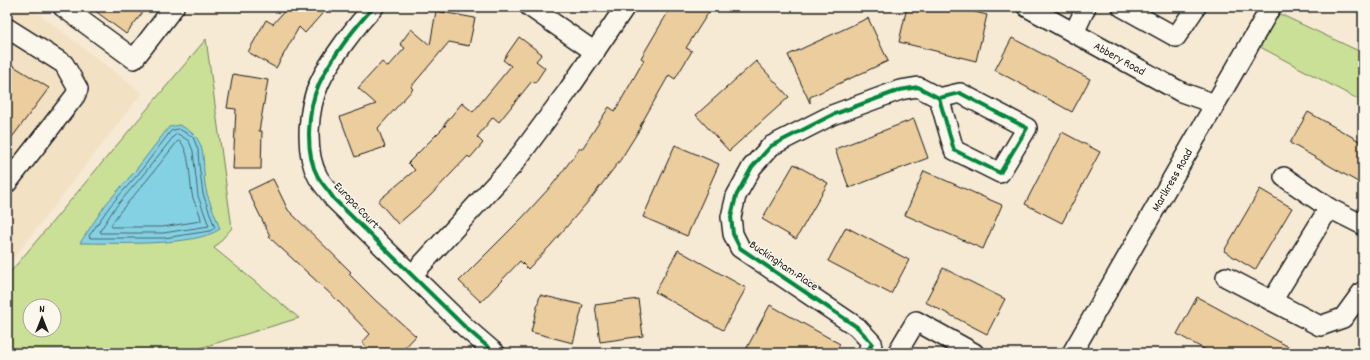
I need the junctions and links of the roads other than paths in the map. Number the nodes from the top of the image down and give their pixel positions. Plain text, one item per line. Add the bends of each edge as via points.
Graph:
1 (63, 7) edge
2 (174, 7) edge
3 (374, 7) edge
4 (530, 7) edge
5 (625, 7) edge
6 (1027, 7) edge
7 (1086, 7) edge
8 (1122, 7) edge
9 (1196, 7) edge
10 (1271, 7) edge
11 (7, 28) edge
12 (1074, 33) junction
13 (595, 52) junction
14 (939, 98) junction
15 (1215, 104) junction
16 (1284, 177) dead end
17 (7, 183) edge
18 (1329, 208) junction
19 (1363, 225) edge
20 (413, 274) junction
21 (1226, 277) dead end
22 (1363, 291) edge
23 (1272, 301) junction
24 (870, 348) edge
25 (495, 353) edge
26 (890, 353) edge
27 (897, 353) edge
28 (974, 353) edge
29 (1072, 353) edge

1 - 2 street via 134,59
3 - 20 street, Europa Court via 335,57 319,84 311,111 311,154 317,176 334,199
4 - 13 street
5 - 13 street
6 - 12 street, Abbery Road
7 - 12 street
8 - 9 street via 1176,37
10 - 15 street, Marlkress Road
11 - 17 street via 64,64 78,90
12 - 15 street, Abbery Road via 1181,92
13 - 20 street via 512,166
14 - 14 street via 954,150 1000,173 1027,128 960,93
14 - 24 street, Buckingham Place via 918,87 900,90 832,115 771,146 752,167 736,196 731,217 733,234 740,248 857,327
15 - 29 street, Marlkress Road
16 - 18 street
18 - 19 street
18 - 23 street
20 - 25 street, Europa Court via 466,328
21 - 23 street
22 - 23 street via 1343,318 1320,326
24 - 26 street, Buckingham Place
27 - 28 street via 916,321

